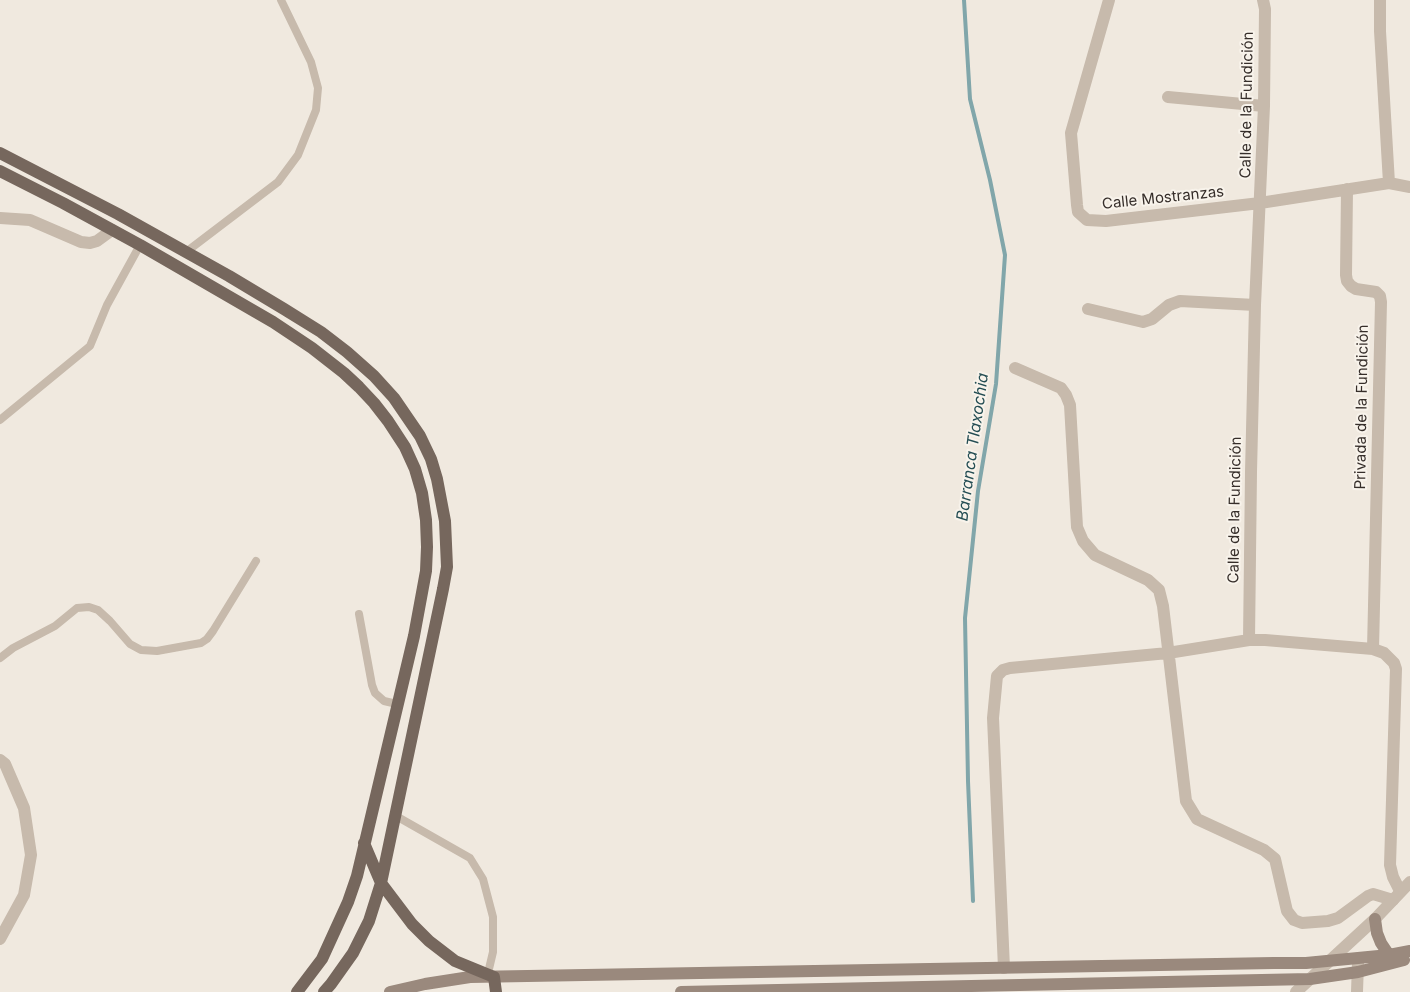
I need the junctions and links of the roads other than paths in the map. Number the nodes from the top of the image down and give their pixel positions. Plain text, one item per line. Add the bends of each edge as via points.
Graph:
1 (280, 0) edge
2 (1109, 0) edge
3 (1263, 0) edge
4 (1380, 0) edge
5 (1168, 97) dead end
6 (1264, 106) junction
7 (0, 152) edge
8 (0, 171) edge
9 (1389, 183) junction
10 (1410, 187) edge
11 (1347, 189) junction
12 (1260, 203) junction
13 (0, 218) edge
14 (112, 230) junction
15 (140, 245) junction
16 (186, 252) junction
17 (1255, 306) junction
18 (1088, 309) dead end
19 (1015, 368) dead end
20 (0, 420) edge
21 (256, 561) dead end
22 (359, 614) dead end
23 (1249, 640) junction
24 (1373, 649) junction
25 (1168, 653) junction
26 (0, 658) edge
27 (397, 704) junction
28 (0, 760) edge
29 (396, 816) junction
30 (364, 843) junction
31 (1410, 882) edge
32 (381, 883) junction
33 (1396, 895) junction
34 (1375, 919) junction
35 (0, 939) edge
36 (1410, 951) edge
37 (1389, 955) junction
38 (1358, 958) junction
39 (1410, 958) edge
40 (1330, 961) junction
41 (973, 968) junction
42 (1004, 968) junction
43 (1358, 972) junction
44 (491, 975) junction
45 (1310, 979) junction
46 (973, 986) junction
47 (802, 991) edge
48 (297, 992) edge
49 (324, 992) edge
50 (390, 992) edge
51 (496, 992) edge
52 (681, 992) edge
53 (1296, 992) edge
54 (1357, 992) edge

1 - 16 lane via 311,62 318,88 316,110 298,156 278,182
2 - 12 street, Calle Mostranzas via 1071,134 1078,212 1087,220 1106,221
3 - 6 street, Calle de la Fundición
4 - 9 street
5 - 6 street
6 - 12 street, Calle de la Fundición
7 - 16 main road
8 - 14 main road
9 - 10 street, Calle Mostranzas
9 - 11 street, Calle Mostranzas
11 - 12 street, Calle Mostranzas
11 - 24 street, Privada de la Fundición via 1347,281 1356,289 1376,292 1381,302
12 - 17 street, Calle de la Fundición
13 - 14 street via 30,220 90,243
14 - 15 main road
15 - 20 lane via 107,305 90,346
15 - 27 main road via 273,322 328,360 374,403 405,447 422,493 427,547 421,600
16 - 29 main road via 284,308 347,352 394,398 420,436 431,459 445,521 447,567
17 - 18 street via 1180,301 1143,322
17 - 23 street, Calle de la Fundición
19 - 25 street via 1061,388 1066,395 1070,406 1077,526 1083,541 1095,555 1148,580 1159,590
21 - 26 lane via 213,631 201,643 157,651 141,650 130,644 98,610 89,607 77,608 55,626
22 - 27 lane via 372,684 384,701
23 - 24 street
23 - 25 street
24 - 33 street via 1390,658 1396,669 1390,865
25 - 33 street via 1186,801 1197,819 1264,850 1275,859 1287,911 1302,924 1338,918 1373,894
25 - 42 street via 1010,668 997,676 992,718
27 - 30 main road
28 - 35 street via 24,808 31,855 24,895
29 - 32 main road
29 - 44 lane via 470,858 483,878 493,917
30 - 32 main road
30 - 48 main road via 357,876 341,919 322,959
31 - 33 street
32 - 44 main road via 429,941 455,961
32 - 49 main road via 369,921 353,953
33 - 34 street
34 - 37 main road via 1381,944
34 - 40 street
36 - 37 main road
37 - 38 main road
38 - 40 main road
38 - 43 street
39 - 43 main road
40 - 42 main road
40 - 45 street
41 - 42 main road
41 - 44 main road
41 - 46 main road
43 - 45 main road
43 - 54 street
44 - 50 main road
44 - 51 main road
45 - 46 main road
45 - 53 street
46 - 47 main road
47 - 52 main road

